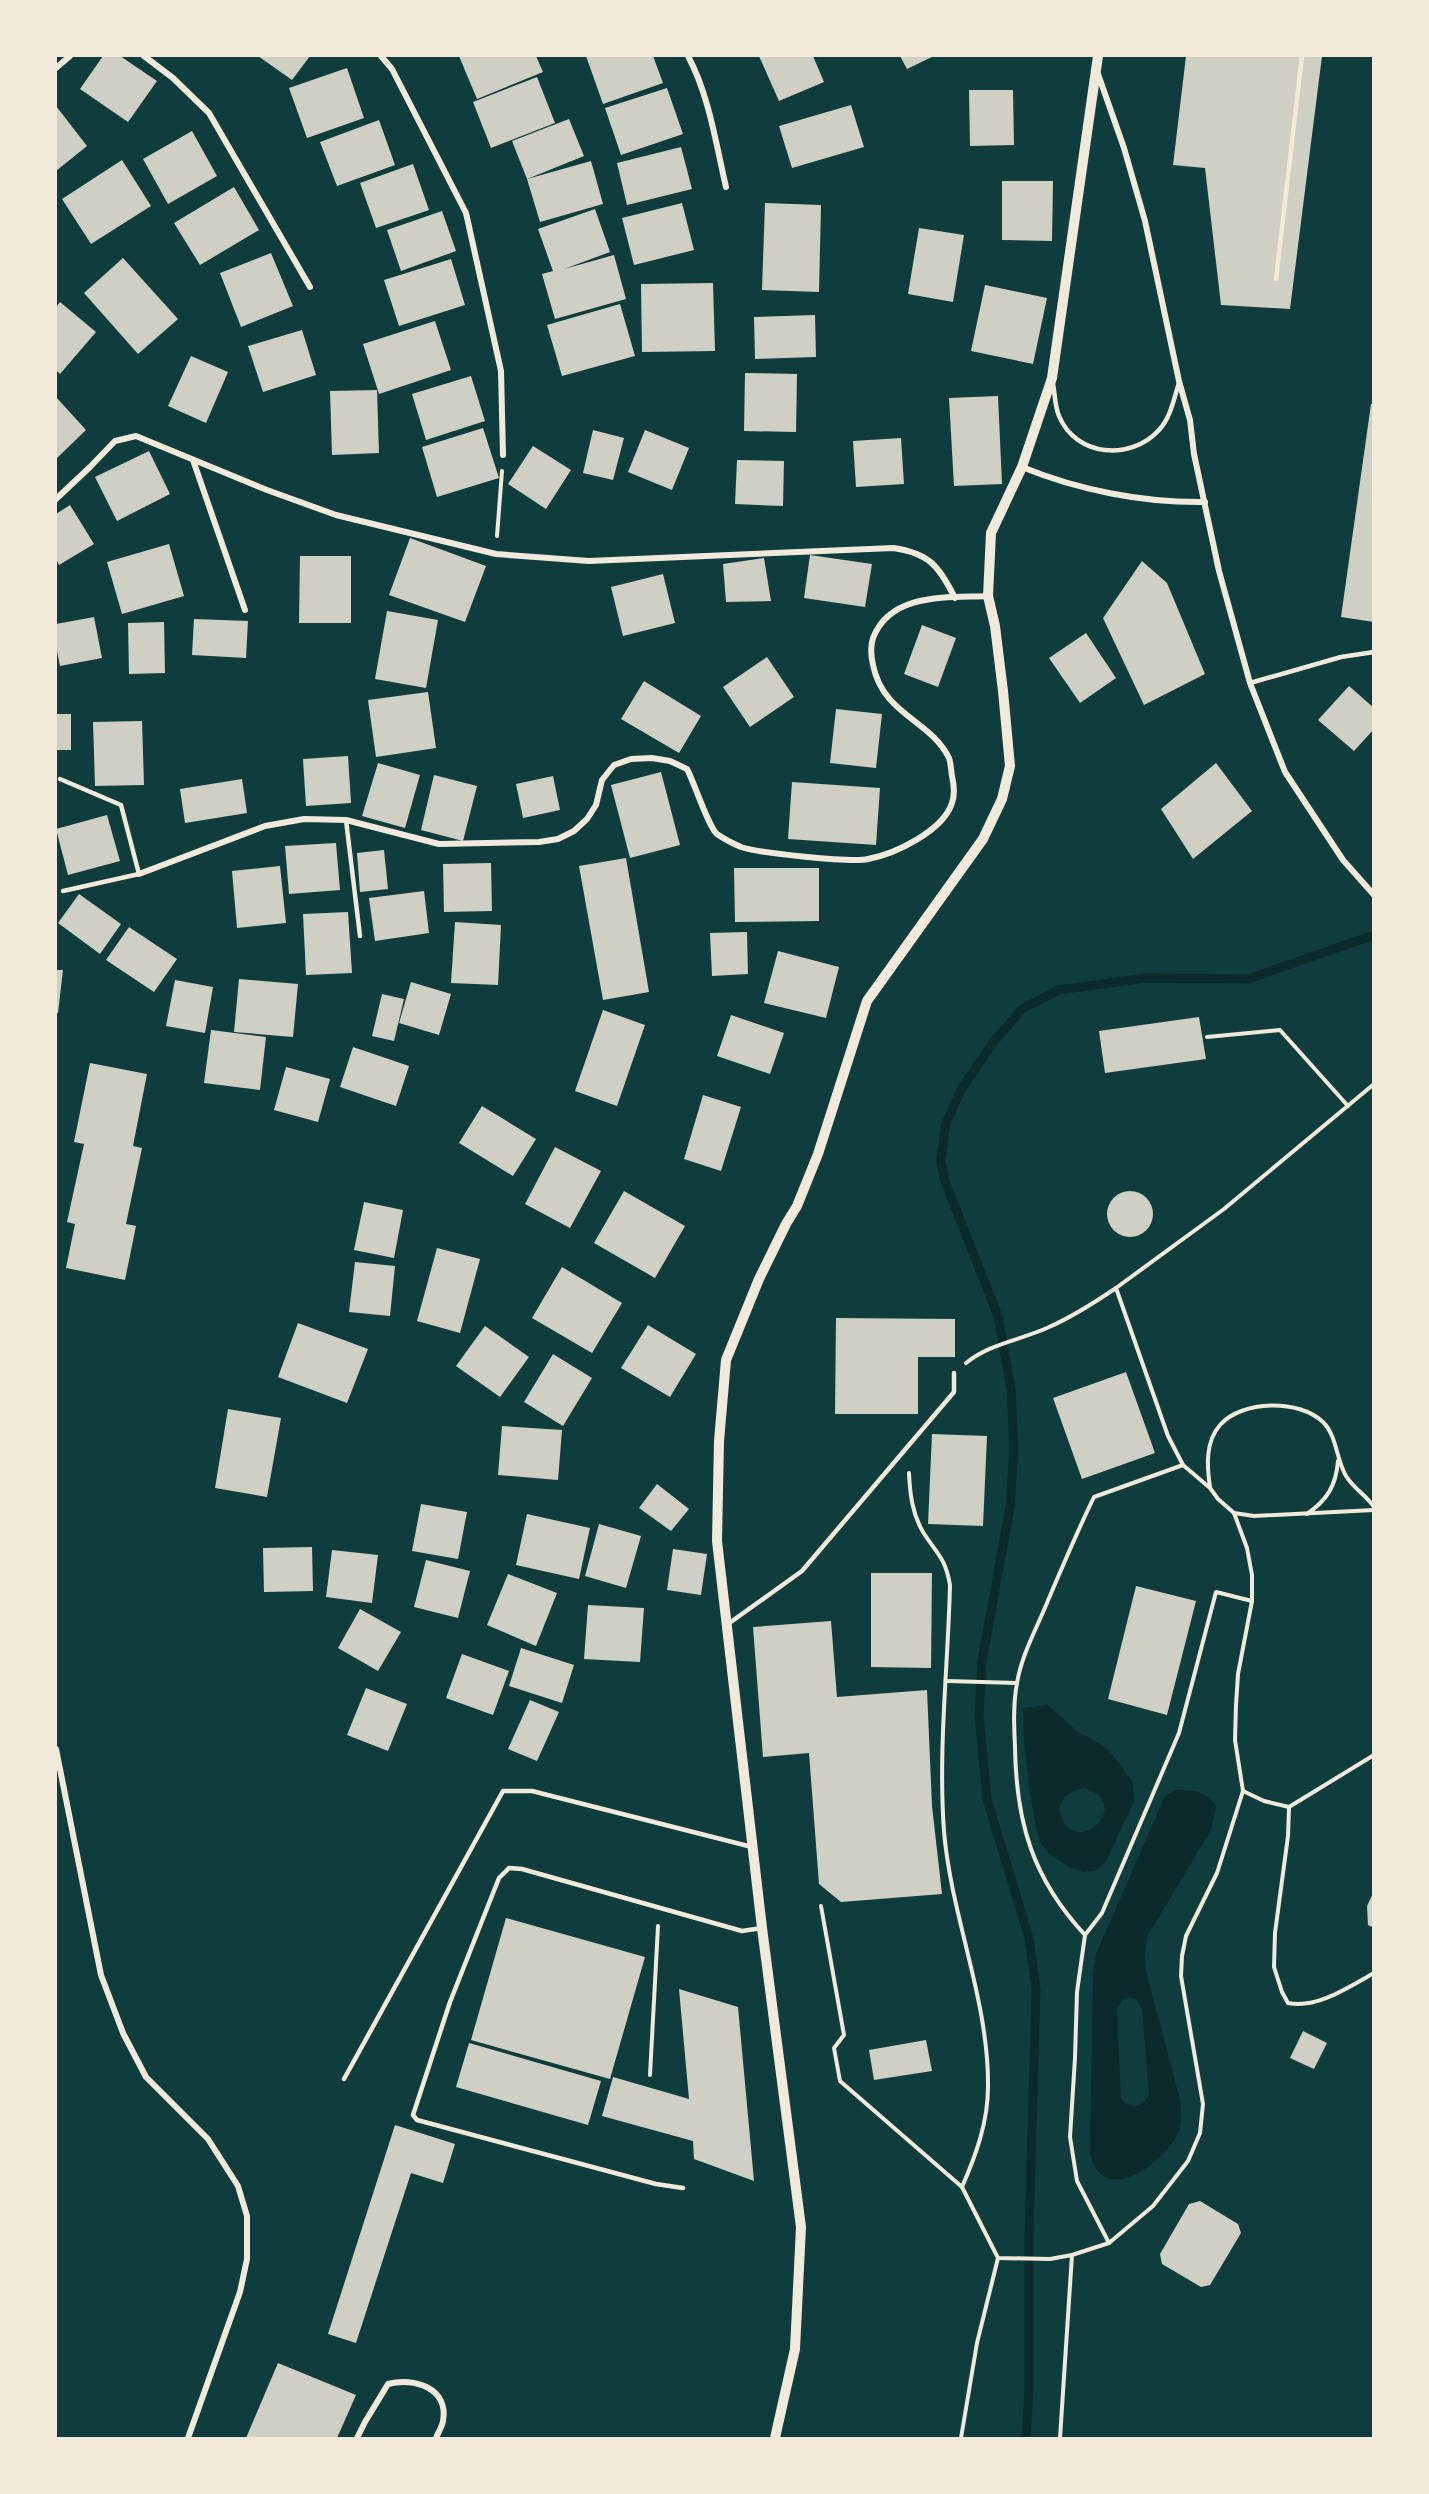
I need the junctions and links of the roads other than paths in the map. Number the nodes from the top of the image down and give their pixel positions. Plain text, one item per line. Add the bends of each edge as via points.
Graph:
1 (70, 56) edge
2 (144, 56) edge
3 (381, 56) edge
4 (688, 56) edge
5 (1098, 56) edge
6 (1302, 56) edge
7 (56, 68) edge
8 (1096, 68) junction
9 (726, 187) dead end
10 (1276, 279) dead end
11 (310, 286) dead end
12 (1052, 378) junction
13 (1179, 381) junction
14 (503, 456) road end
15 (193, 460) junction
16 (1022, 467) junction
17 (56, 499) edge
18 (1205, 502) junction
19 (988, 596) junction
20 (955, 598) junction
21 (245, 610) dead end
22 (1374, 652) edge
23 (1250, 683) junction
24 (60, 779) dead end
25 (346, 820) junction
26 (139, 873) junction
27 (63, 891) dead end
28 (1374, 895) edge
29 (360, 936) dead end
30 (954, 1373) dead end
31 (725, 1626) junction
32 (56, 1749) edge
33 (752, 1847) junction
34 (762, 1928) junction
35 (344, 2079) dead end
36 (683, 2188) dead end
37 (188, 2439) edge
38 (357, 2439) edge
39 (436, 2439) edge
40 (775, 2439) edge

1 - 7 street
2 - 11 street via 209,113
3 - 14 street via 392,69 466,213 501,371
4 - 9 street via 713,127
5 - 8 street
6 - 10 lane
8 - 12 street
8 - 13 street via 1145,221
12 - 13 lane via 1059,416 1076,440 1095,449 1117,450 1138,446 1160,430 1171,411
12 - 16 street
13 - 18 street
15 - 17 street via 136,436 114,441
15 - 20 street via 336,515 496,554 589,561 910,550 928,558 945,577
15 - 21 street
16 - 18 street via 1051,479 1141,499
16 - 19 street via 991,534
18 - 23 street via 1219,571
19 - 20 street
19 - 31 street via 1010,766 1002,799 983,838 867,1001 818,1154 726,1360 716,1502
20 - 25 street via 909,603 891,613 872,640 876,678 887,697 933,737 949,759 954,786 945,817 928,832 888,854 865,860 741,847 715,833 687,769 651,758 614,765 602,780 596,805 587,819 558,839 439,844
22 - 23 lane via 1341,657
23 - 28 street via 1285,772 1343,860
24 - 26 lane via 121,805
25 - 26 street via 304,819 265,826
25 - 29 lane
26 - 27 lane
30 - 31 lane via 954,1392 802,1571
31 - 33 street
32 - 37 street via 101,1975 123,2032 146,2077 208,2139 238,2186 247,2216 247,2259 240,2292
33 - 34 street
33 - 35 lane via 532,1791 503,1791
34 - 36 lane via 742,1931 509,1868 499,1878 450,2002 413,2115 417,2120
34 - 40 street via 801,2227 795,2349
38 - 39 street via 388,2384 409,2381 434,2391 441,2399 443,2421

